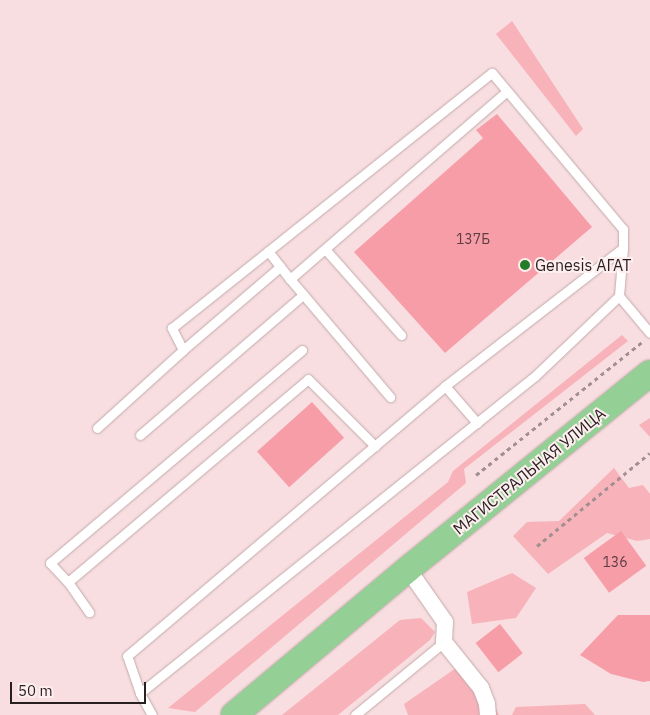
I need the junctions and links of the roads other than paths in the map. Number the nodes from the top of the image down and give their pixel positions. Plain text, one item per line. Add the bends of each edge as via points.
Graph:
1 (507, 91) junction
2 (623, 248) junction
3 (325, 249) junction
4 (268, 252) junction
5 (280, 267) junction
6 (290, 279) junction
7 (303, 295) junction
8 (619, 296) junction
9 (650, 334) edge
10 (401, 335) dead end
11 (183, 350) junction
12 (302, 350) dead end
13 (650, 373) edge
14 (445, 386) junction
15 (390, 397) dead end
16 (477, 423) junction
17 (96, 428) dead end
18 (140, 434) dead end
19 (375, 446) junction
20 (408, 569) junction
21 (68, 582) junction
22 (89, 612) dead end
23 (444, 642) junction
24 (140, 693) junction
25 (152, 715) edge
26 (234, 715) edge
27 (355, 715) edge
28 (488, 715) edge

1 - 2 lane via 623,230
1 - 3 lane
1 - 4 lane via 492,73
2 - 8 lane
2 - 14 lane
3 - 6 lane
3 - 10 lane
4 - 5 lane
4 - 11 lane via 172,328
5 - 6 lane
5 - 11 lane
6 - 7 lane
7 - 15 lane
7 - 18 lane
8 - 9 lane
8 - 16 lane via 535,376
11 - 17 lane
12 - 21 lane via 50,562
13 - 20 main road, МАГИСТРАЛЬНАЯ УЛИЦА
14 - 16 lane
14 - 19 lane
16 - 24 lane
19 - 21 lane via 308,379
19 - 24 lane via 127,656
20 - 23 street via 445,622
20 - 26 main road, МАГИСТРАЛЬНАЯ УЛИЦА
21 - 22 lane
23 - 27 lane
23 - 28 street via 480,688
24 - 25 lane

